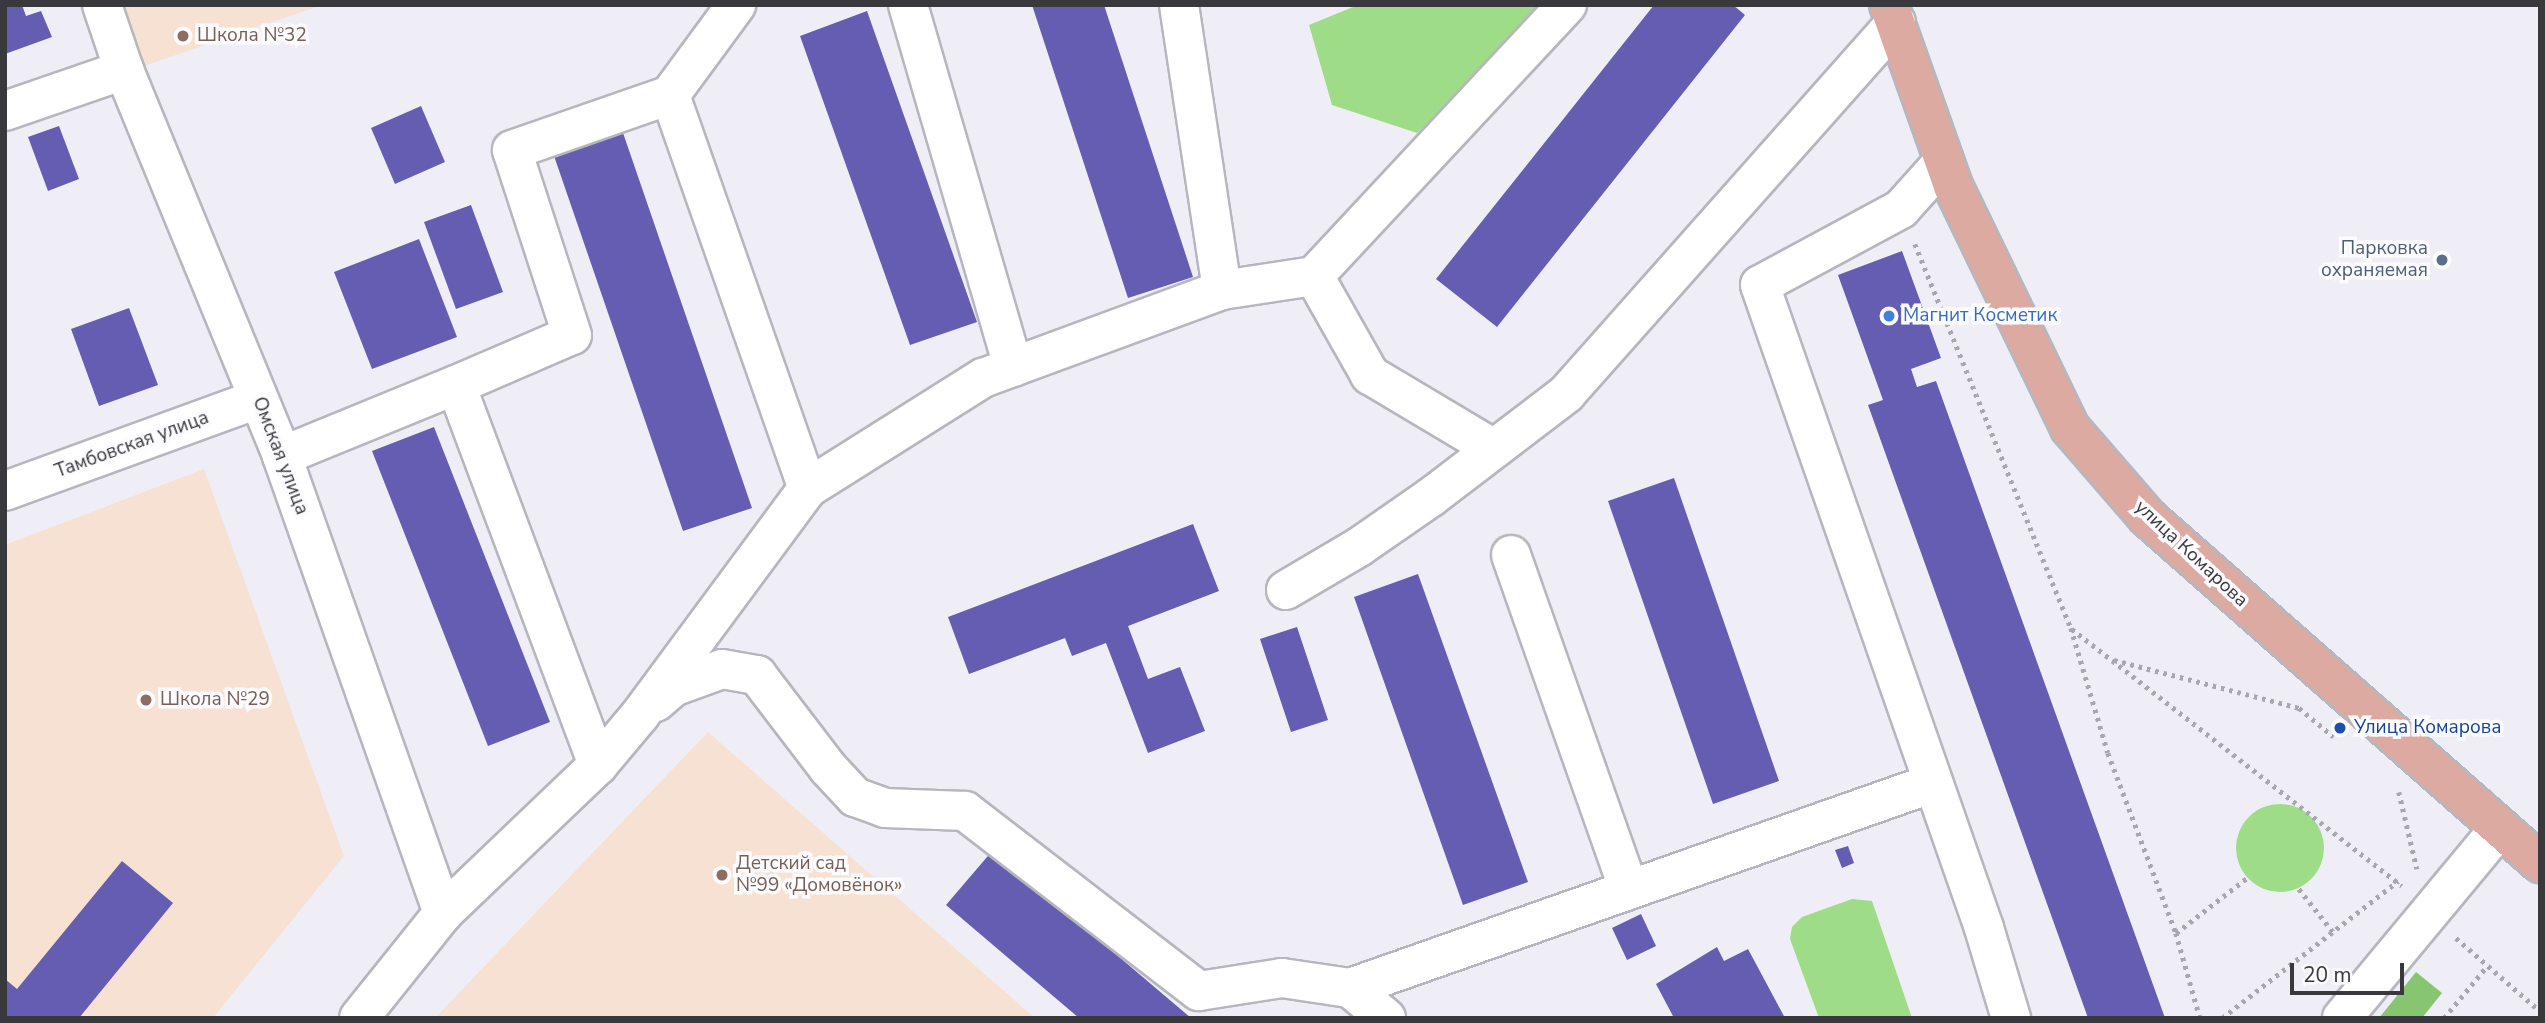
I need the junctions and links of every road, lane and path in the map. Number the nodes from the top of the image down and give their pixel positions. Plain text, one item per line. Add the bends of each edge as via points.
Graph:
1 (102, 5) edge
2 (736, 5) edge
3 (908, 5) edge
4 (1179, 5) edge
5 (1567, 5) edge
6 (1893, 14) edge
7 (124, 70) junction
8 (670, 95) junction
9 (5, 111) edge
10 (1944, 161) junction
11 (1902, 209) junction
12 (1314, 276) junction
13 (1222, 290) junction
14 (1013, 367) junction
15 (456, 385) junction
16 (258, 399) junction
17 (1494, 449) junction
18 (282, 456) junction
19 (808, 488) junction
20 (5, 491) edge
21 (1511, 555) dead end
22 (1286, 590) dead end
23 (2071, 628) junction
24 (2110, 659) junction
25 (640, 715) junction
26 (2339, 741) dead end
27 (598, 765) junction
28 (1933, 783) junction
29 (2399, 790) dead end
30 (2498, 830) junction
31 (2540, 863) edge
32 (2247, 878) dead end
33 (2398, 881) junction
34 (2298, 889) dead end
35 (1629, 890) junction
36 (443, 913) junction
37 (2428, 914) junction
38 (2176, 933) junction
39 (2334, 933) junction
40 (2487, 966) junction
41 (1350, 988) junction
42 (2540, 1011) edge
43 (359, 1018) edge
44 (1386, 1018) edge
45 (2011, 1018) edge
46 (2200, 1018) edge
47 (2222, 1018) edge
48 (2342, 1018) edge
49 (2444, 1018) edge

1 - 7 street, Омская улица
2 - 8 street
3 - 14 street
4 - 13 street
5 - 12 street
6 - 10 main road, улица Комарова
6 - 17 street via 1566,394
7 - 9 street
7 - 16 street, Омская улица
8 - 15 street via 512,150 572,335
8 - 19 street
10 - 11 street
10 - 30 main road, улица Комарова via 2070,428 2147,517
11 - 23 path
11 - 28 street via 1760,285
12 - 13 street
12 - 17 street via 1370,375
13 - 14 street
14 - 19 street via 983,379
15 - 18 street
15 - 27 street
16 - 18 street, Омская улица
16 - 20 street, Тамбовская улица
17 - 22 street via 1359,547
18 - 36 street, Омская улица
19 - 25 street
21 - 35 street
23 - 24 path
23 - 38 path via 2108,753
24 - 26 path via 2298,708
24 - 33 path
25 - 27 street
25 - 41 street via 673,688 722,668 757,676 855,797 884,808 965,811 1199,991 1282,978
27 - 36 street
28 - 35 street
28 - 45 street
29 - 37 path
30 - 31 main road, улица Комарова
30 - 37 street
32 - 38 path
33 - 37 path
33 - 39 path
34 - 39 path
35 - 41 street
36 - 43 street
37 - 40 path
37 - 48 street
38 - 46 path
39 - 47 path
40 - 42 path
40 - 49 path
41 - 44 street

